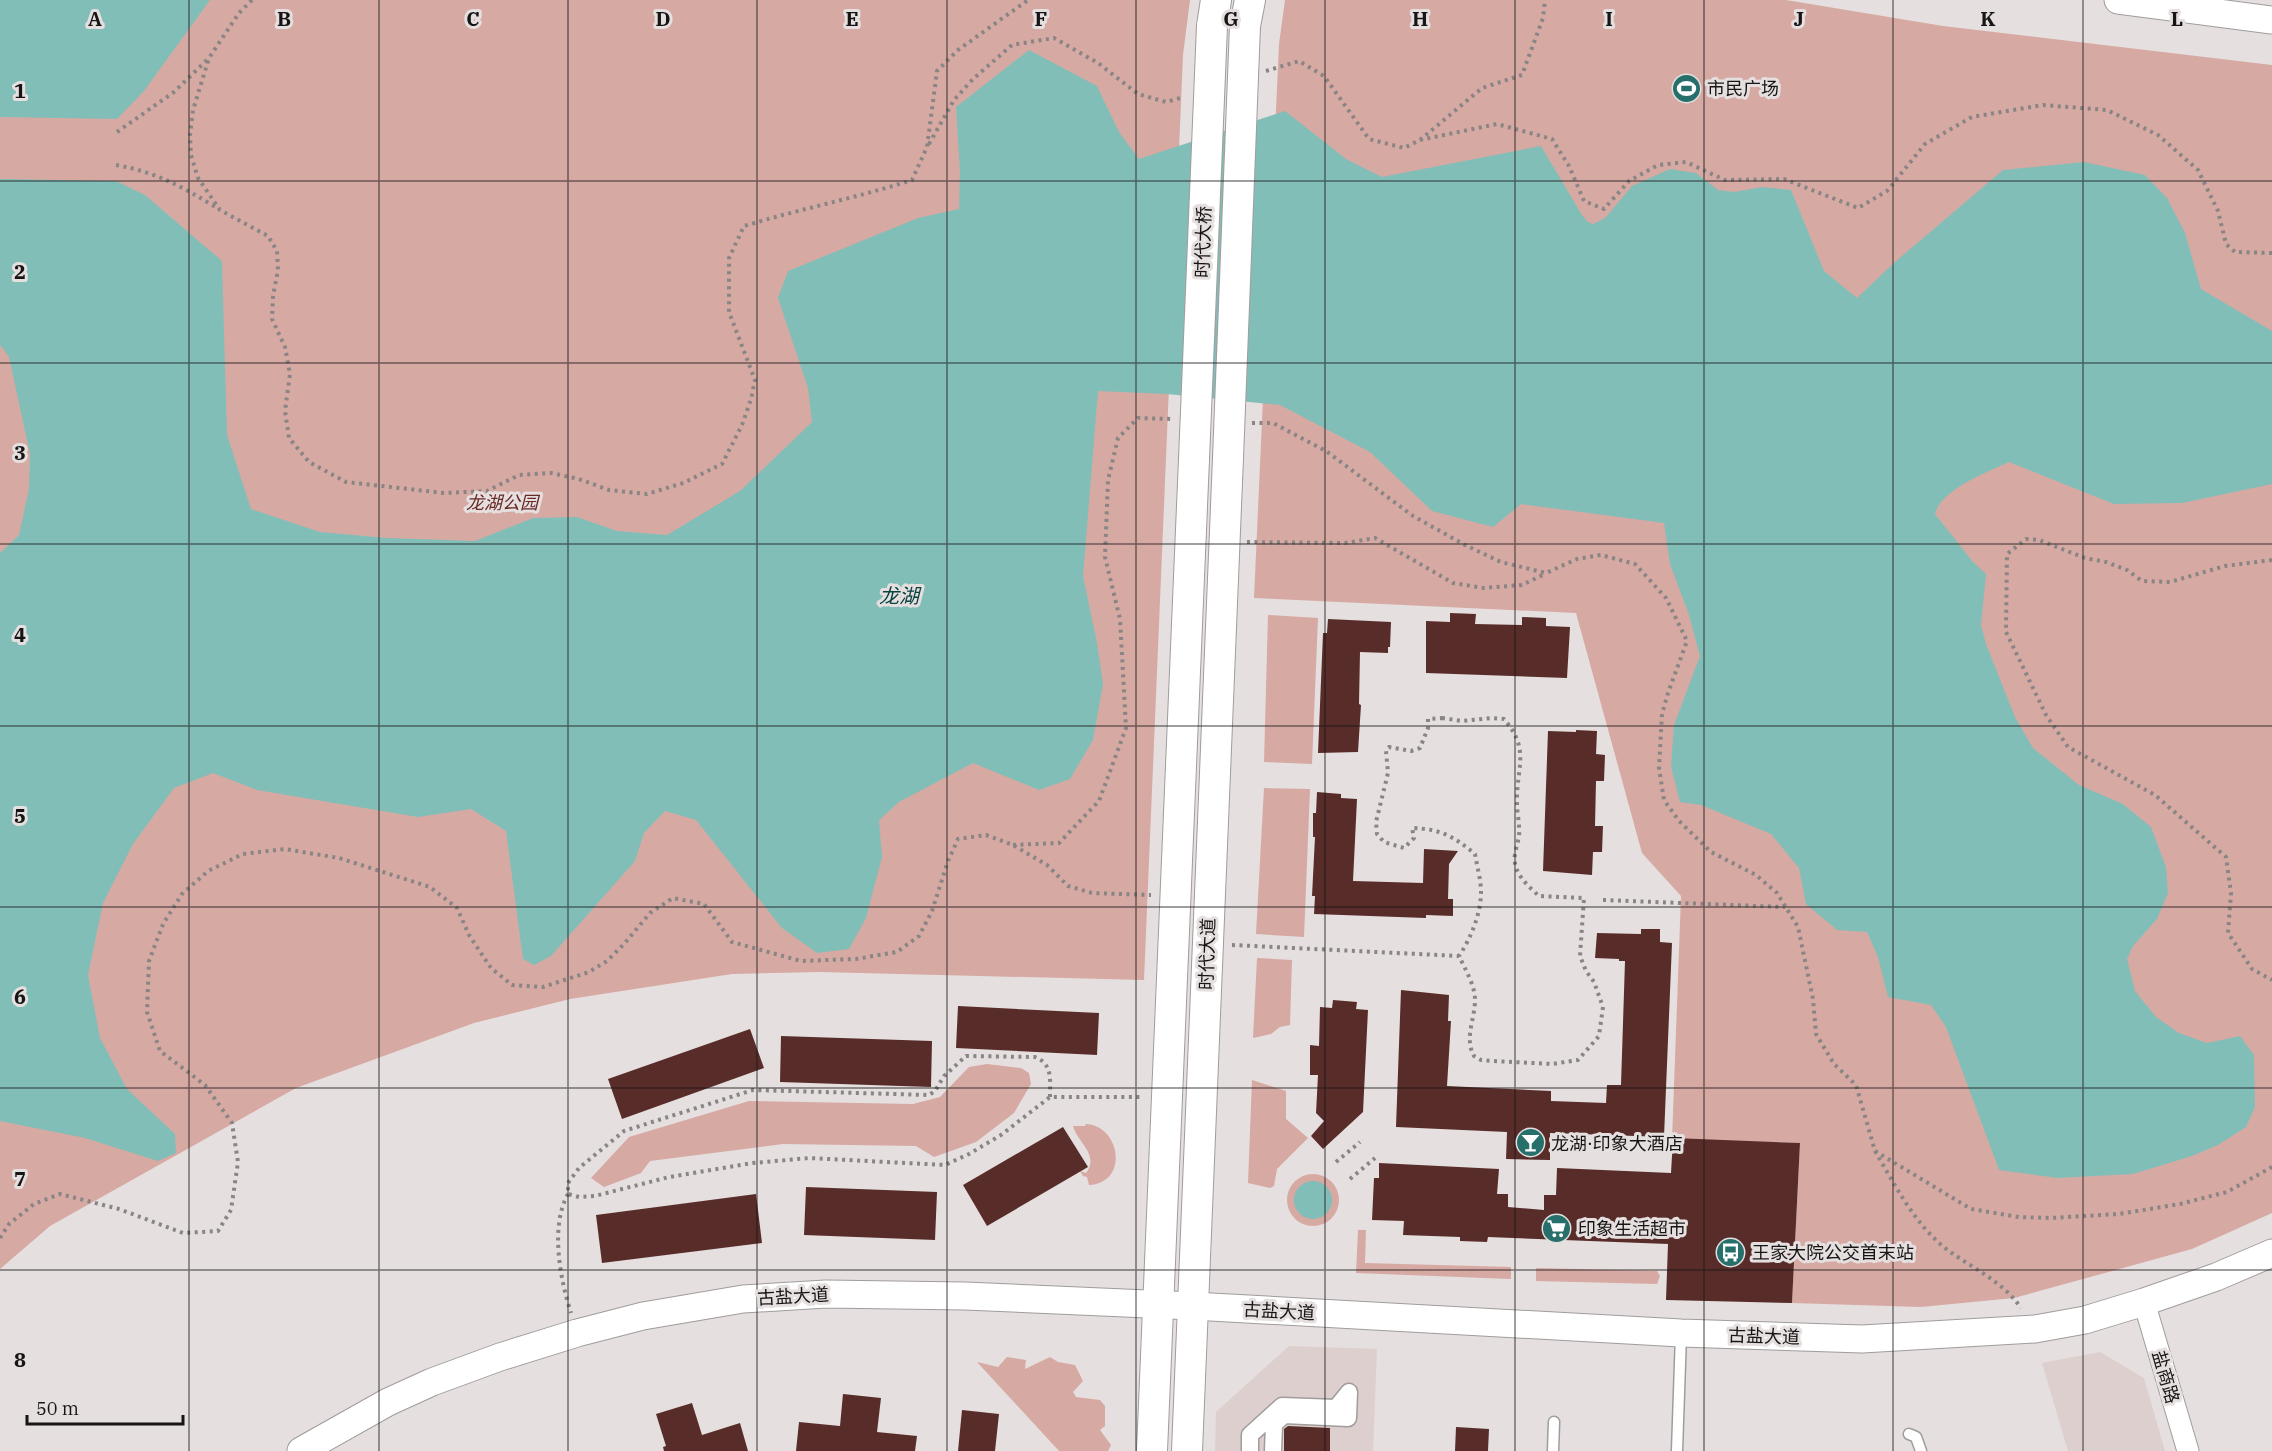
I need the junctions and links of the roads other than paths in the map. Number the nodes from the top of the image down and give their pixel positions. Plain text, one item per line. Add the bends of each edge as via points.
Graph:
1 (2118, 0) edge
2 (1214, 13) edge
3 (1247, 13) edge
4 (2272, 20) edge
5 (1228, 458) joint
6 (1194, 459) joint
7 (2272, 1253) edge
8 (2144, 1302) junction
9 (1158, 1304) junction
10 (1193, 1306) junction
11 (1681, 1333) junction
12 (1554, 1422) dead end
13 (1909, 1434) dead end
14 (301, 1451) edge
15 (1152, 1451) edge
16 (1187, 1451) edge
17 (1250, 1451) edge
18 (1273, 1451) edge
19 (1553, 1451) edge
20 (1677, 1451) edge
21 (1921, 1451) edge
22 (2188, 1451) edge

1 - 4 street
2 - 6 main road, 时代大桥, bridge
3 - 5 main road, 时代大桥, bridge
5 - 10 main road, 时代大道
6 - 9 main road, 时代大道
7 - 8 street, 古盐大道
8 - 11 street, 古盐大道 via 2085,1320 2035,1329 1862,1339
8 - 22 street, 盐商路
9 - 10 street, 古盐大道
9 - 14 street, 古盐大道 via 826,1294 743,1299 643,1316 500,1357 432,1382
9 - 15 main road, 时代大道
10 - 11 street, 古盐大道
10 - 16 main road, 时代大道
11 - 20 lane
12 - 19 lane
13 - 21 lane via 1916,1437
17 - 18 street via 1250,1436 1282,1406 1336,1408 1349,1392 1348,1418 1284,1415 1274,1424

